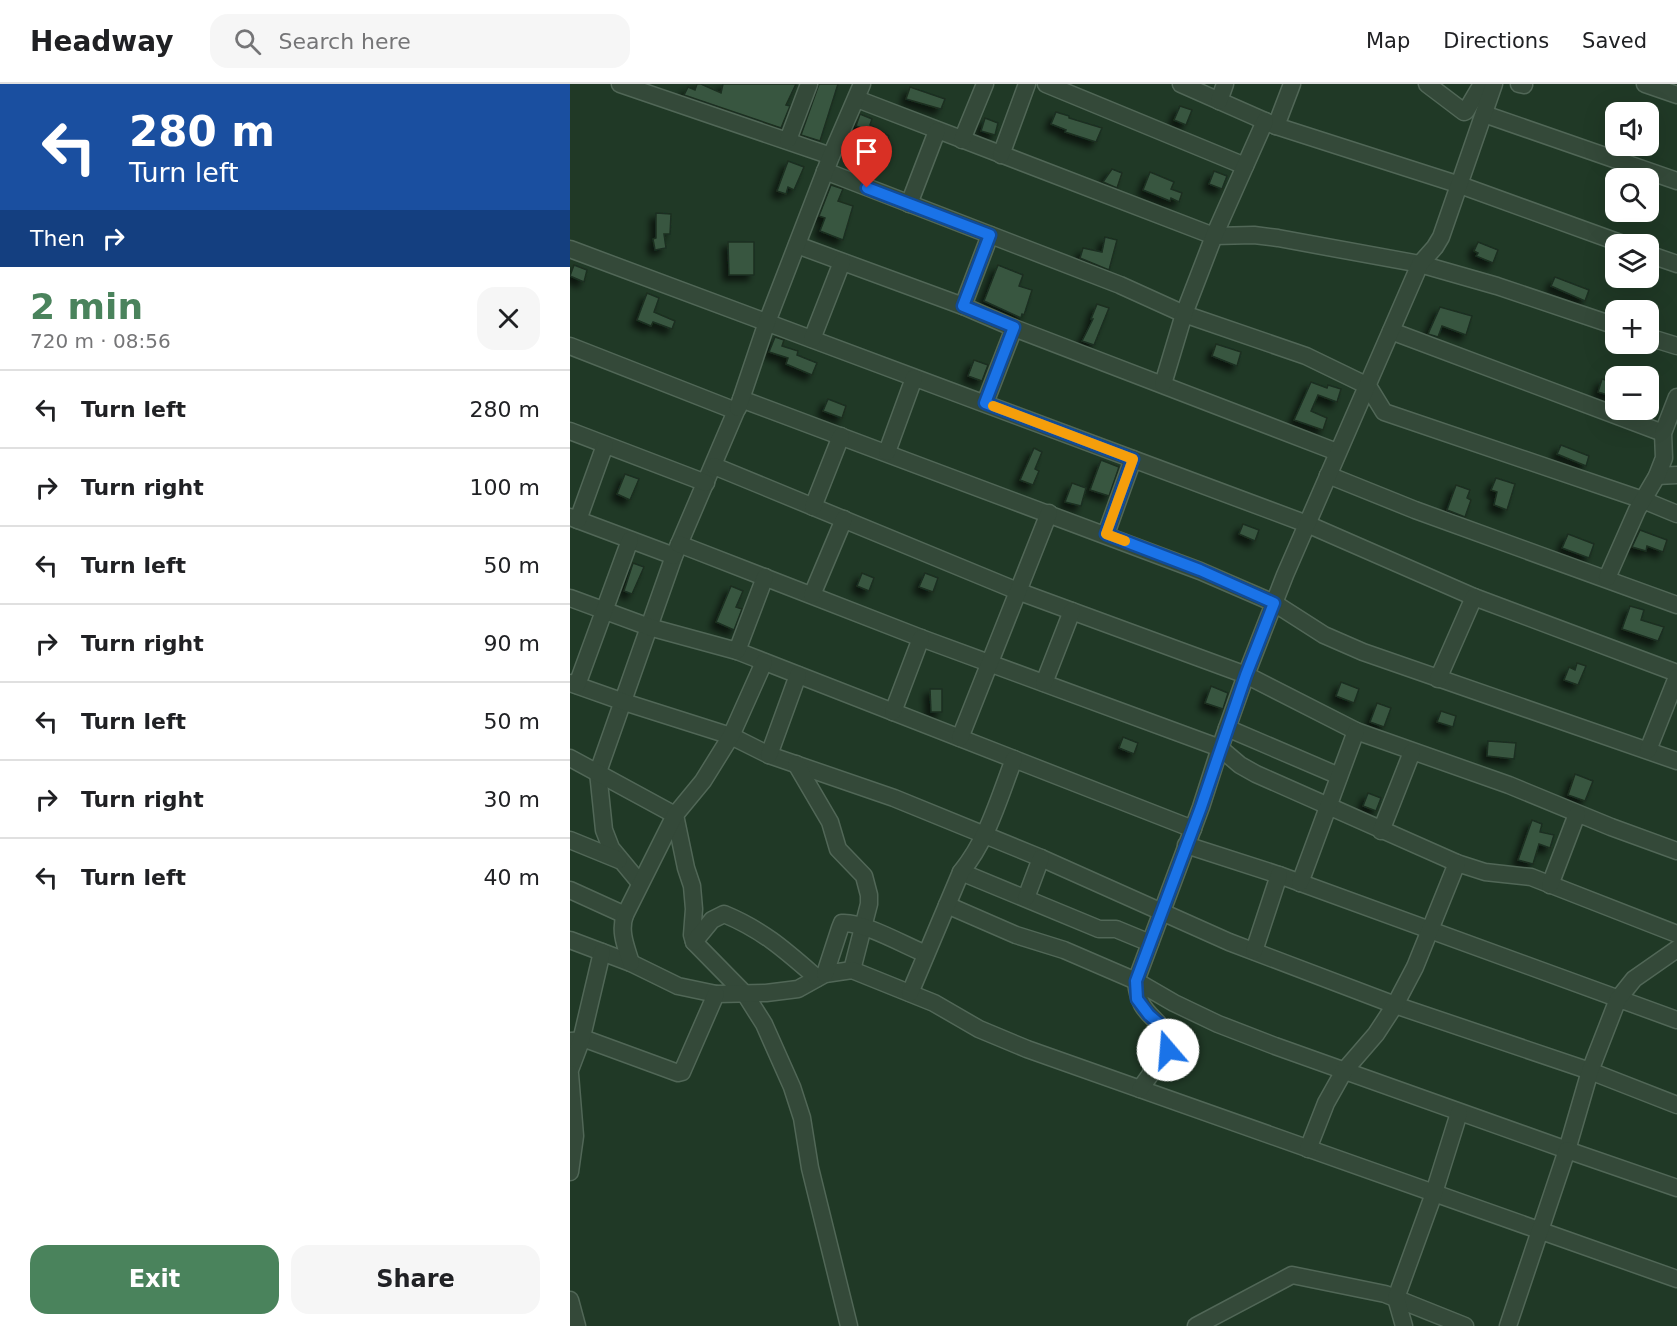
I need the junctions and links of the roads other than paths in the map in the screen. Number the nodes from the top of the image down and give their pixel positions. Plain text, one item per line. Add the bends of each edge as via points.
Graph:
1 (620, 84) edge
2 (809, 84) edge
3 (985, 84) edge
4 (1027, 84) edge
5 (1046, 84) edge
6 (1180, 84) edge
7 (1225, 84) edge
8 (1292, 84) edge
9 (1426, 84) edge
10 (1482, 84) edge
11 (1494, 84) edge
12 (1646, 84) edge
13 (860, 92) edge
14 (1677, 95) edge
15 (1219, 101) junction
16 (1484, 114) junction
17 (1271, 124) junction
18 (937, 130) junction
19 (788, 140) junction
20 (962, 140) junction
21 (1001, 155) junction
22 (828, 164) junction
23 (1245, 166) junction
24 (1677, 181) edge
25 (1460, 185) junction
26 (909, 204) junction
27 (990, 235) junction
28 (1214, 236) junction
29 (1605, 237) edge
30 (797, 245) junction
31 (570, 249) edge
32 (1659, 258) edge
33 (842, 262) junction
34 (1419, 264) junction
35 (1677, 264) edge
36 (963, 306) junction
37 (1184, 314) junction
38 (767, 322) junction
39 (1605, 322) edge
40 (1014, 327) junction
41 (1390, 331) junction
42 (812, 339) junction
43 (1659, 340) edge
44 (570, 346) edge
45 (1677, 346) edge
46 (914, 378) junction
47 (1163, 384) junction
48 (1368, 386) junction
49 (1677, 397) edge
50 (985, 403) junction
51 (739, 405) junction
52 (570, 431) edge
53 (1663, 432) junction
54 (842, 436) junction
55 (605, 445) junction
56 (886, 452) junction
57 (1337, 452) junction
58 (1133, 459) junction
59 (714, 465) junction
60 (1328, 475) junction
61 (1677, 475) edge
62 (1658, 476) junction
63 (706, 483) junction
64 (1643, 500) junction
65 (813, 507) junction
66 (1049, 513) junction
67 (1677, 514) edge
68 (574, 519) edge
69 (844, 519) junction
70 (1307, 524) junction
71 (1106, 534) junction
72 (630, 540) junction
73 (677, 550) junction
74 (765, 577) junction
75 (1607, 578) junction
76 (1020, 592) junction
77 (812, 595) junction
78 (1474, 597) junction
79 (570, 598) edge
80 (1274, 603) junction
81 (1677, 604) edge
82 (603, 611) junction
83 (1072, 611) junction
84 (649, 627) junction
85 (921, 638) junction
86 (737, 651) junction
87 (764, 662) junction
88 (990, 663) junction
89 (798, 675) junction
90 (1246, 675) junction
91 (1677, 675) edge
92 (1438, 679) junction
93 (1044, 682) junction
94 (573, 684) edge
95 (624, 702) junction
96 (893, 712) junction
97 (1227, 728) junction
98 (1356, 731) junction
99 (731, 736) junction
100 (960, 738) junction
101 (1220, 748) junction
102 (1648, 750) junction
103 (1412, 752) junction
104 (769, 755) junction
105 (570, 758) edge
106 (1014, 759) junction
107 (1677, 760) edge
108 (796, 764) junction
109 (598, 772) junction
110 (1339, 776) junction
111 (1328, 806) junction
112 (1577, 814) junction
113 (675, 815) junction
114 (1193, 829) junction
115 (1381, 831) junction
116 (986, 834) junction
117 (570, 840) edge
118 (1186, 845) junction
119 (1677, 851) edge
120 (1041, 858) junction
121 (621, 861) junction
122 (1458, 863) junction
123 (961, 872) junction
124 (1279, 875) junction
125 (1300, 883) junction
126 (640, 884) junction
127 (1550, 885) junction
128 (570, 890) edge
129 (1026, 898) junction
130 (947, 905) junction
131 (1162, 911) junction
132 (625, 915) junction
133 (863, 927) junction
134 (1430, 930) junction
135 (1677, 934) edge
136 (570, 940) edge
137 (694, 942) junction
138 (1150, 943) junction
139 (1677, 949) edge
140 (1254, 951) junction
141 (602, 952) junction
142 (926, 954) junction
143 (631, 963) junction
144 (852, 970) junction
145 (821, 976) junction
146 (1136, 981) junction
147 (910, 993) junction
148 (716, 994) junction
149 (745, 994) junction
150 (1618, 999) junction
151 (1395, 1005) junction
152 (1677, 1020) edge
153 (576, 1041) edge
154 (570, 1070) edge
155 (1344, 1071) junction
156 (1590, 1071) junction
157 (570, 1074) edge
158 (1140, 1089) junction
159 (1677, 1105) edge
160 (1459, 1113) junction
161 (1308, 1149) junction
162 (1567, 1150) junction
163 (570, 1172) edge
164 (1677, 1188) edge
165 (1434, 1193) junction
166 (1540, 1231) junction
167 (1677, 1279) edge
168 (1396, 1298) junction
169 (570, 1300) edge
170 (577, 1326) edge
171 (849, 1326) edge
172 (1196, 1326) edge
173 (1404, 1326) edge
174 (1466, 1326) edge
175 (1508, 1326) edge

1 - 19 street
2 - 19 street
3 - 20 street
4 - 21 street
5 - 23 street
6 - 15 street
7 - 15 street
8 - 17 street
9 - 10 street via 1464,112
11 - 16 street
12 - 14 street
13 - 18 street
13 - 22 street
15 - 17 street
16 - 24 street
16 - 25 street
17 - 23 street
17 - 25 street
18 - 20 street
18 - 26 street
19 - 22 street
20 - 21 street
21 - 28 street
22 - 26 street
22 - 30 street
23 - 28 street
25 - 29 street
25 - 34 street via 1441,237
26 - 27 street
27 - 36 street
27 - 37 street
28 - 34 street via 1278,238
28 - 37 street
30 - 33 street
30 - 38 street
31 - 38 street
32 - 35 street
33 - 36 street
33 - 42 street
34 - 39 street
34 - 41 street
36 - 40 street
37 - 47 street
37 - 48 street via 1306,356
38 - 42 street
38 - 51 street
40 - 47 street
40 - 50 street
41 - 48 street
41 - 53 street
42 - 46 street
43 - 45 street
44 - 51 street
46 - 50 street
46 - 56 street
47 - 57 street
48 - 57 street
48 - 64 street via 1384,412
49 - 53 street
50 - 58 street
51 - 54 street
51 - 59 street
52 - 55 street
53 - 62 street via 1664,458
54 - 56 street
54 - 65 street
55 - 63 street
55 - 68 street
56 - 66 street
57 - 60 street
58 - 70 street
58 - 71 street
59 - 63 street
59 - 65 street
60 - 70 street
60 - 75 street via 1414,510
61 - 62 street
62 - 64 street
63 - 73 street
64 - 67 street
64 - 75 street
65 - 69 street
66 - 71 street
66 - 76 street
68 - 72 street
69 - 76 street
69 - 77 street
70 - 78 street
70 - 80 street
71 - 80 street
72 - 73 street
72 - 82 street
73 - 74 street
73 - 84 street
74 - 77 street
74 - 86 street
75 - 81 street
76 - 83 street
76 - 88 street
77 - 85 street
78 - 91 street
78 - 92 street
79 - 82 street
80 - 90 street
80 - 92 street via 1324,635
82 - 84 street
82 - 94 street
83 - 90 street
83 - 93 street
84 - 86 street
84 - 95 street
85 - 88 street
85 - 96 street
86 - 87 street
87 - 89 street
87 - 99 street
88 - 93 street
88 - 100 street
89 - 96 street
89 - 104 street
90 - 97 street
90 - 98 street
91 - 102 street
92 - 102 street
93 - 101 street
94 - 95 street
95 - 99 street
95 - 109 street
96 - 100 street
97 - 101 street
97 - 110 street
98 - 103 street
98 - 110 street
99 - 104 street
99 - 113 street via 703,781
100 - 106 street
101 - 111 street via 1256,774
101 - 114 street
102 - 107 street
103 - 112 street via 1509,785
103 - 115 street
104 - 108 street
105 - 109 street
106 - 114 street
106 - 116 street
108 - 116 street
108 - 133 street via 830,822 838,849 864,876 870,898
109 - 113 street
109 - 121 street via 604,830
110 - 111 street
111 - 115 street
111 - 125 street
112 - 119 street
112 - 127 street
113 - 126 street
113 - 137 street via 692,886
114 - 118 street
115 - 122 street
116 - 120 street
116 - 123 street
117 - 121 street
118 - 124 street
118 - 131 street
120 - 129 street
120 - 131 street
121 - 126 street
122 - 127 street via 1485,873 1523,875
122 - 134 street
123 - 129 street
123 - 130 street
124 - 125 street
124 - 140 street
125 - 134 street
126 - 132 street
127 - 135 street
128 - 132 street
129 - 138 street via 1099,929 1116,929
130 - 142 street
130 - 146 street
131 - 138 street
131 - 140 street
132 - 143 street via 621,924
133 - 142 street
133 - 144 street
133 - 145 street via 842,923
134 - 150 street
134 - 151 street
136 - 141 street
137 - 145 street via 712,920 724,914 768,936
137 - 149 street
138 - 146 street
139 - 150 street via 1634,979
140 - 151 street
141 - 143 street
141 - 153 street
142 - 147 street
143 - 148 street via 678,986
144 - 145 street
144 - 147 street
145 - 149 street via 798,989
146 - 155 street via 1218,1024
146 - 158 street via 1137,999 1169,1037 1168,1050
147 - 158 street via 979,1029
148 - 149 street
148 - 153 street via 682,1072 588,1040
149 - 171 street via 764,1024 799,1108
150 - 152 street
150 - 156 street
151 - 155 street
151 - 156 street
153 - 154 street
155 - 160 street
155 - 161 street
156 - 159 street
156 - 162 street
157 - 163 street via 575,1136
158 - 161 street
160 - 162 street
160 - 165 street
161 - 165 street
162 - 164 street
162 - 166 street
165 - 166 street
165 - 168 street
166 - 167 street
166 - 175 street
168 - 172 street via 1292,1275
168 - 173 street
168 - 174 street
169 - 170 street

